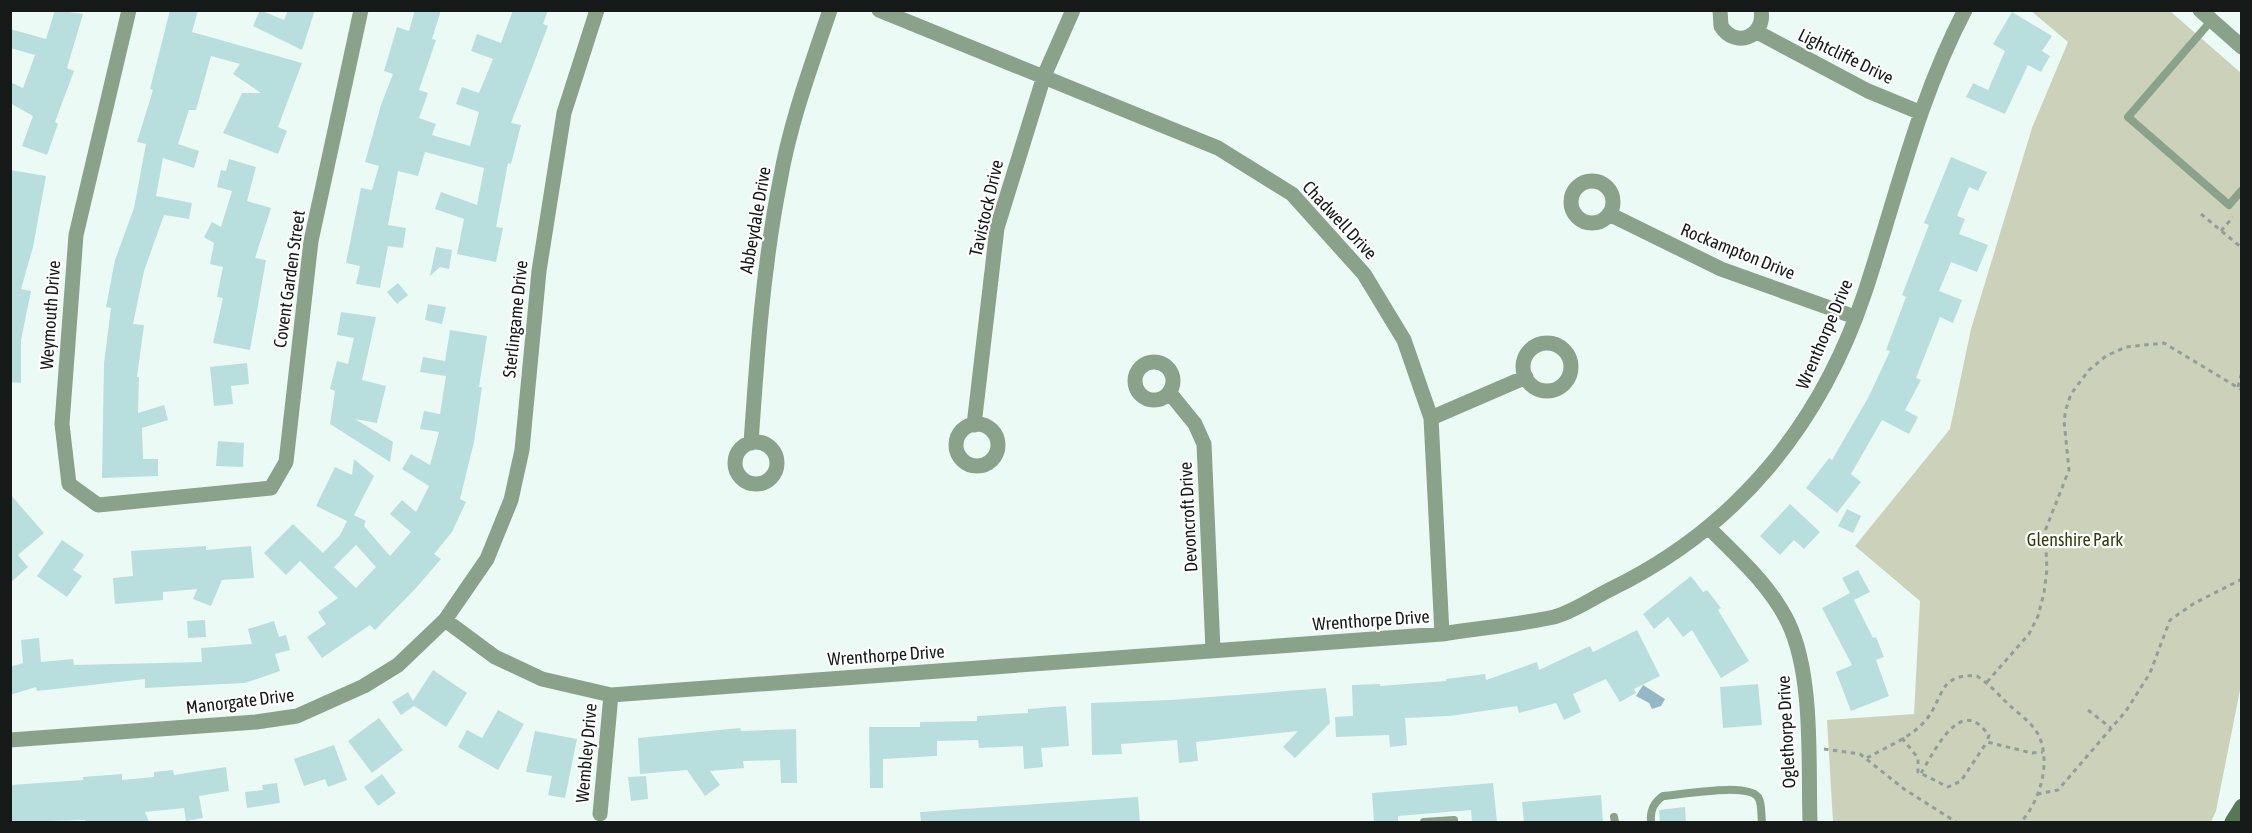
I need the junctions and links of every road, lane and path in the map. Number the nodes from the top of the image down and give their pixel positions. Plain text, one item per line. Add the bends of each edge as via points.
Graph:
1 (129, 10) edge
2 (361, 10) edge
3 (597, 10) edge
4 (830, 10) edge
5 (879, 10) edge
6 (1073, 10) edge
7 (1720, 10) edge
8 (1761, 10) edge
9 (1965, 10) edge
10 (2206, 16) edge
11 (1757, 32) junction
12 (2241, 47) edge
13 (1044, 76) junction
14 (1919, 112) junction
15 (2241, 190) edge
16 (1609, 214) dead end
17 (2201, 214) dead end
18 (2235, 215) dead end
19 (2221, 231) junction
20 (2241, 248) edge
21 (1855, 317) junction
22 (2241, 371) edge
23 (1526, 377) dead end
24 (2238, 387) junction
25 (2241, 390) edge
26 (1169, 392) dead end
27 (1431, 418) junction
28 (974, 424) dead end
29 (751, 443) dead end
30 (207, 494) joint
31 (1708, 527) junction
32 (2241, 579) edge
33 (445, 620) junction
34 (1442, 634) junction
35 (1213, 650) junction
36 (1987, 682) junction
37 (612, 695) junction
38 (2088, 710) dead end
39 (2111, 728) junction
40 (1902, 738) junction
41 (10, 740) edge
42 (1987, 742) junction
43 (1807, 746) junction
44 (2043, 752) junction
45 (1867, 758) junction
46 (1921, 773) junction
47 (2037, 794) junction
48 (2241, 806) edge
49 (600, 814) dead end
50 (1424, 822) edge
51 (1454, 822) edge
52 (1652, 822) edge
53 (1762, 822) edge
54 (1810, 822) edge
55 (1956, 822) edge
56 (2021, 822) edge
57 (2232, 822) edge

1 - 30 street, Weymouth Drive via 76,235 62,424 69,484 98,505
2 - 30 street, Covent Garden Street via 311,241 286,462 271,488
3 - 33 street, Sterlingame Drive via 564,113 539,271 522,450 511,500 487,559
4 - 29 street, Abbeydale Drive via 780,179 763,289
5 - 13 street, Chadwell Drive
6 - 13 street, Tavistock Drive
7 - 11 street via 1721,26 1730,37 1744,39
8 - 11 street
9 - 14 street, Wrenthorpe Drive
10 - 12 street
10 - 15 lane via 2128,117 2229,205
11 - 14 street, Lightcliffe Drive via 1868,91
13 - 27 street, Chadwell Drive via 1218,148 1292,194 1364,274 1404,340
13 - 28 street, Tavistock Drive via 997,228
14 - 21 street, Wrenthorpe Drive
16 - 21 street, Rockampton Drive via 1721,269
17 - 19 path
18 - 19 path
19 - 20 path
21 - 31 street, Wrenthorpe Drive via 1824,390 1777,458
22 - 24 path
23 - 27 street
24 - 25 path
24 - 36 path via 2164,343 2126,347 2089,370 2071,394 2066,409 2069,470 2045,531 2047,569 2038,616 2029,634
26 - 35 street, Devoncroft Drive via 1195,424 1204,444
27 - 34 street, Chadwell Drive
31 - 34 street, Wrenthorpe Drive via 1647,572 1556,616
31 - 43 street, Oglethorpe Drive via 1755,573 1788,622 1804,674
32 - 39 path via 2170,620 2150,673
33 - 37 street, Wrenthorpe Drive via 495,657 542,679
33 - 41 street, Manorgate Drive via 398,665 364,686 297,716
34 - 35 street, Wrenthorpe Drive
35 - 37 street, Wrenthorpe Drive
36 - 40 path via 1977,676 1954,679 1944,686 1925,721
36 - 44 path via 2029,723
37 - 49 street, Wembley Drive
38 - 39 path
39 - 47 path via 2058,790
40 - 45 path
40 - 46 path via 1916,753
42 - 44 path
42 - 46 path via 1954,786 1939,784
42 - 46 path via 1989,735 1976,722 1964,720 1953,725
43 - 45 path
43 - 54 street, Oglethorpe Drive
44 - 47 path via 2044,770
45 - 55 path via 1904,789
47 - 56 path
48 - 57 main road
50 - 51 lane
52 - 53 lane via 1654,805 1663,796 1738,789 1754,792 1759,798

